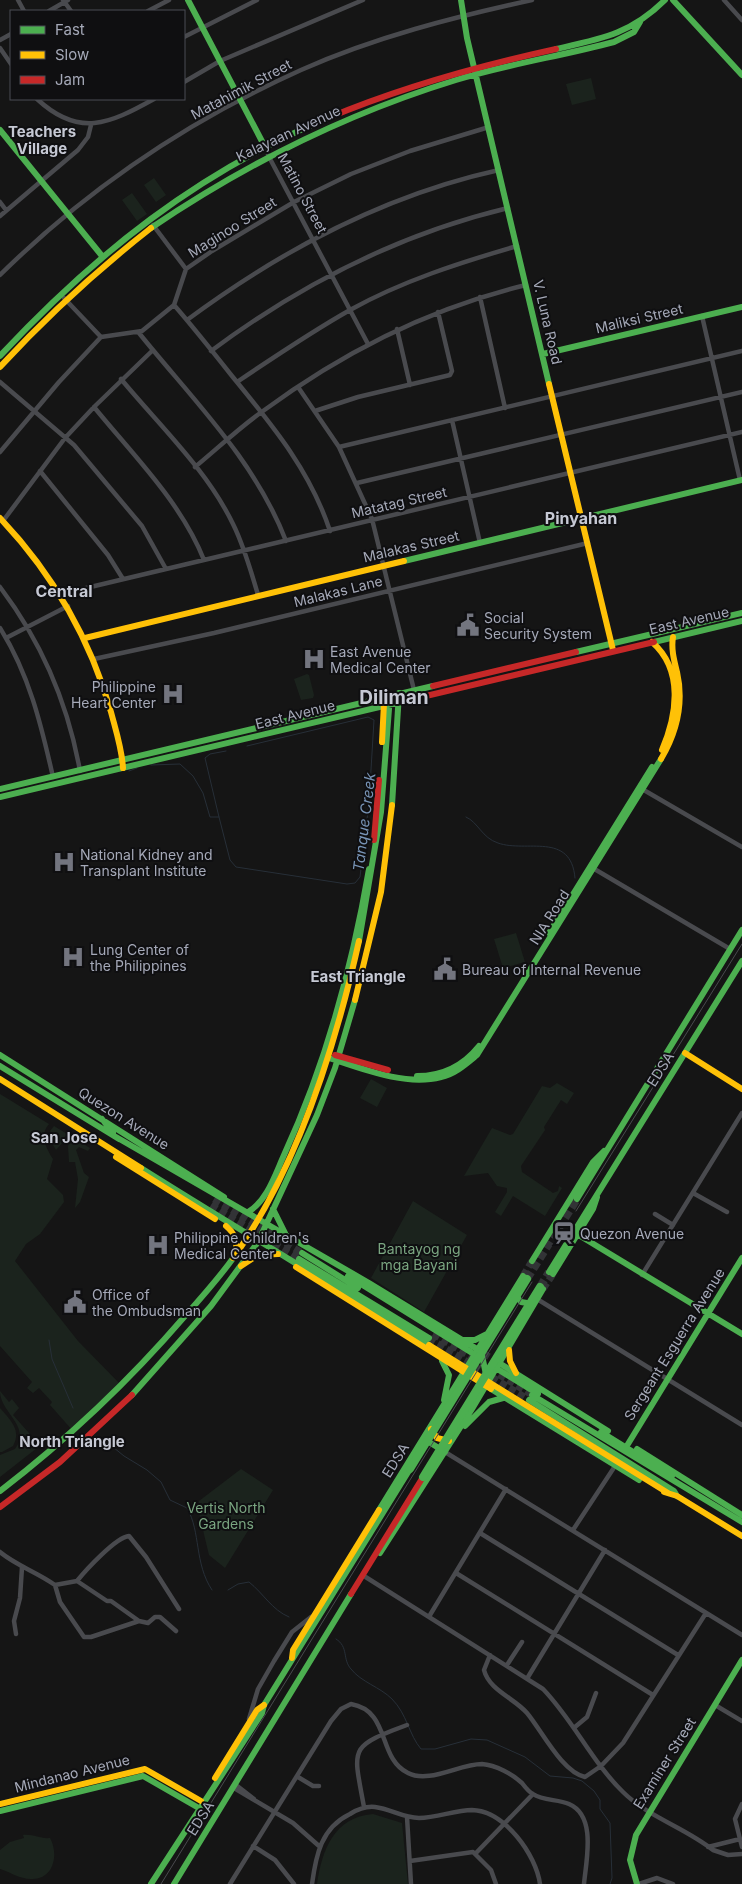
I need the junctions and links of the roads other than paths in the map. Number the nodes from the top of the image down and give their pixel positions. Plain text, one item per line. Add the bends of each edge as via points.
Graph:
1 (169, 0) edge
2 (188, 0) edge
3 (257, 0) edge
4 (363, 0) edge
5 (461, 0) edge
6 (532, 0) edge
7 (665, 0) edge
8 (673, 0) edge
9 (724, 0) edge
10 (65, 1) edge
11 (524, 1) edge
12 (51, 10) edge
13 (150, 10) edge
14 (462, 16) junction
15 (742, 20) edge
16 (201, 26) junction
17 (185, 36) edge
18 (0, 48) edge
19 (220, 61) junction
20 (10, 63) edge
21 (476, 71) junction
22 (742, 75) edge
23 (185, 81) edge
24 (37, 100) edge
25 (152, 100) edge
26 (241, 101) junction
27 (92, 124) junction
28 (489, 127) junction
29 (0, 130) edge
30 (267, 151) junction
31 (499, 170) junction
32 (39, 181) junction
33 (0, 202) edge
34 (294, 202) junction
35 (508, 208) junction
36 (6, 210) junction
37 (67, 215) junction
38 (0, 216) edge
39 (151, 222) junction
40 (313, 239) junction
41 (517, 246) junction
42 (102, 256) junction
43 (186, 270) junction
44 (331, 274) junction
45 (0, 275) edge
46 (526, 285) junction
47 (62, 296) junction
48 (480, 297) junction
49 (174, 305) junction
50 (742, 307) edge
51 (350, 310) junction
52 (438, 312) junction
53 (702, 316) junction
54 (187, 320) junction
55 (397, 329) junction
56 (139, 333) junction
57 (101, 337) junction
58 (368, 344) junction
59 (153, 350) junction
60 (211, 351) junction
61 (742, 351) edge
62 (542, 354) junction
63 (0, 356) edge
64 (712, 358) junction
65 (0, 367) edge
66 (121, 379) junction
67 (0, 382) edge
68 (237, 382) junction
69 (410, 385) junction
70 (298, 387) junction
71 (742, 392) edge
72 (553, 396) junction
73 (720, 397) junction
74 (94, 406) junction
75 (505, 408) junction
76 (34, 411) junction
77 (315, 411) junction
78 (262, 412) junction
79 (452, 420) junction
80 (742, 432) edge
81 (562, 435) junction
82 (729, 435) junction
83 (66, 438) junction
84 (228, 440) junction
85 (339, 447) junction
86 (0, 452) edge
87 (460, 458) junction
88 (196, 467) junction
89 (40, 471) junction
90 (570, 473) junction
91 (741, 480) edge
92 (357, 483) junction
93 (470, 498) junction
94 (582, 518) junction
95 (2, 519) edge
96 (372, 519) junction
97 (330, 531) junction
98 (286, 541) junction
99 (480, 543) junction
100 (588, 543) junction
101 (245, 551) junction
102 (204, 560) junction
103 (385, 564) junction
104 (166, 569) junction
105 (123, 579) junction
106 (0, 587) edge
107 (390, 590) junction
108 (61, 594) junction
109 (258, 595) junction
110 (68, 606) junction
111 (742, 613) edge
112 (742, 621) edge
113 (0, 628) edge
114 (28, 628) junction
115 (672, 637) junction
116 (6, 638) junction
117 (85, 638) junction
118 (652, 642) junction
119 (612, 647) junction
120 (94, 659) junction
121 (414, 690) junction
122 (399, 693) junction
123 (387, 700) junction
124 (398, 702) junction
125 (123, 765) junction
126 (80, 767) junction
127 (54, 776) junction
128 (641, 788) junction
129 (0, 789) edge
130 (382, 795) junction
131 (392, 796) junction
132 (0, 797) edge
133 (742, 847) edge
134 (592, 867) junction
135 (742, 930) edge
136 (730, 950) junction
137 (742, 960) edge
138 (685, 1052) junction
139 (0, 1055) edge
140 (330, 1056) junction
141 (0, 1066) edge
142 (0, 1079) edge
143 (742, 1089) edge
144 (742, 1113) edge
145 (120, 1135) junction
146 (100, 1141) junction
147 (604, 1151) junction
148 (599, 1191) junction
149 (693, 1193) junction
150 (576, 1199) tunnel mouth
151 (273, 1209) junction
152 (248, 1212) junction
153 (727, 1212) dead end
154 (207, 1214) junction
155 (655, 1214) dead end
156 (216, 1216) junction
157 (258, 1218) junction
158 (266, 1223) junction
159 (673, 1225) junction
160 (577, 1234) junction
161 (248, 1236) junction
162 (289, 1237) junction
163 (258, 1242) junction
164 (300, 1244) junction
165 (278, 1254) junction
166 (233, 1258) junction
167 (742, 1258) edge
168 (299, 1259) junction
169 (532, 1261) tunnel mouth
170 (241, 1266) junction
171 (642, 1274) junction
172 (211, 1287) junction
173 (220, 1294) junction
174 (512, 1294) junction
175 (536, 1301) junction
176 (708, 1314) junction
177 (487, 1334) junction
178 (742, 1334) edge
179 (431, 1336) tunnel mouth
180 (461, 1339) junction
181 (509, 1348) junction
182 (479, 1353) junction
183 (440, 1358) junction
184 (496, 1365) junction
185 (465, 1370) junction
186 (520, 1376) junction
187 (668, 1379) junction
188 (485, 1384) junction
189 (503, 1398) junction
190 (443, 1405) junction
191 (742, 1425) edge
192 (431, 1426) junction
193 (458, 1431) junction
194 (453, 1440) junction
195 (421, 1441) junction
196 (628, 1444) junction
197 (637, 1450) junction
198 (445, 1452) junction
199 (648, 1460) junction
200 (615, 1466) junction
201 (659, 1468) junction
202 (675, 1474) junction
203 (683, 1486) junction
204 (506, 1490) junction
205 (0, 1491) edge
206 (668, 1493) junction
207 (677, 1496) junction
208 (0, 1507) edge
209 (742, 1515) edge
210 (742, 1522) edge
211 (573, 1530) junction
212 (480, 1533) junction
213 (742, 1536) edge
214 (605, 1550) junction
215 (0, 1552) edge
216 (373, 1561) junction
217 (22, 1567) junction
218 (456, 1573) junction
219 (364, 1576) junction
220 (76, 1581) junction
221 (55, 1585) junction
222 (579, 1595) junction
223 (180, 1609) dead end
224 (316, 1612) junction
225 (128, 1613) junction
226 (706, 1613) junction
227 (430, 1616) junction
228 (139, 1621) junction
229 (128, 1626) junction
230 (176, 1631) dead end
231 (555, 1633) junction
232 (16, 1634) dead end
233 (742, 1635) edge
234 (522, 1642) dead end
235 (490, 1655) junction
236 (678, 1655) junction
237 (292, 1658) junction
238 (742, 1660) edge
239 (508, 1664) junction
240 (528, 1677) junction
241 (596, 1694) dead end
242 (653, 1695) junction
243 (264, 1705) junction
244 (715, 1705) junction
245 (742, 1721) edge
246 (407, 1726) dead end
247 (575, 1727) junction
248 (245, 1730) junction
249 (383, 1734) junction
250 (601, 1766) junction
251 (298, 1777) junction
252 (235, 1786) junction
253 (319, 1786) dead end
254 (533, 1794) junction
255 (184, 1795) junction
256 (0, 1804) edge
257 (199, 1804) junction
258 (742, 1804) edge
259 (364, 1807) junction
260 (650, 1810) junction
261 (0, 1811) edge
262 (275, 1811) junction
263 (407, 1817) junction
264 (191, 1822) junction
265 (505, 1824) junction
266 (740, 1839) junction
267 (253, 1846) junction
268 (319, 1846) junction
269 (708, 1847) junction
270 (742, 1847) edge
271 (476, 1853) junction
272 (742, 1854) edge
273 (410, 1861) junction
274 (232, 1883) edge
275 (151, 1884) edge
276 (174, 1884) edge
277 (294, 1884) edge
278 (312, 1884) edge
279 (411, 1884) edge
280 (496, 1884) edge
281 (540, 1884) edge
282 (584, 1884) edge
283 (638, 1884) edge
284 (673, 1884) edge

1 - 13 street
2 - 16 main road, Matino Street
3 - 16 street
4 - 19 street
5 - 14 main road, V. Luna Road
6 - 11 street, Matahimik Street
7 - 21 main road, Kalayaan Avenue via 640,22 598,39
8 - 22 main road
9 - 15 street
10 - 12 street
11 - 14 street, Matahimik Street
14 - 21 main road, V. Luna Road
14 - 26 street, Matahimik Street via 360,47 301,70
16 - 17 street
16 - 19 main road, Matino Street
18 - 20 street
19 - 23 street
19 - 26 main road, Matino Street
21 - 28 main road, V. Luna Road
21 - 30 main road, Kalayaan Avenue via 418,83 362,103
24 - 27 street via 69,120
25 - 27 street via 120,117
26 - 30 main road, Matino Street
26 - 37 street, Matahimik Street via 176,136
27 - 32 street via 84,144
28 - 31 main road, V. Luna Road
28 - 34 street, Maginoo Street via 388,159
29 - 32 main road
30 - 34 street, Matino Street
30 - 39 main road, Kalayaan Avenue via 188,192
31 - 35 main road, V. Luna Road
31 - 40 street via 402,199
32 - 36 street
32 - 37 main road
33 - 36 street
34 - 40 street, Matino Street
34 - 43 street, Maginoo Street
35 - 41 main road, V. Luna Road
35 - 44 street via 416,236
36 - 38 street
37 - 42 main road
37 - 45 street, Matahimik Street
39 - 42 main road, Kalayaan Avenue
39 - 43 street
39 - 47 main road, Kalayaan Avenue
40 - 44 street, Matino Street
40 - 54 street via 248,277
41 - 46 main road, V. Luna Road
41 - 51 street via 425,276
42 - 47 main road, Kalayaan Avenue
43 - 49 street, Maginoo Street
44 - 51 street, Matino Street
44 - 60 street via 270,310
46 - 48 street
46 - 62 main road, V. Luna Road
47 - 57 street
47 - 63 main road, Kalayaan Avenue
47 - 65 main road, Kalayaan Avenue
48 - 52 street
48 - 75 street
49 - 54 street
49 - 56 street
50 - 53 main road, Maliksi Street
51 - 58 street, Matino Street
51 - 68 street
52 - 55 street
52 - 69 street via 452,371 446,377
53 - 62 main road, Maliksi Street
53 - 64 street
54 - 60 street
55 - 58 street
55 - 69 street
56 - 57 street
56 - 59 street
57 - 76 street
58 - 70 street
59 - 66 street
59 - 84 street
60 - 68 street
61 - 64 street
62 - 72 main road, V. Luna Road
64 - 72 street
64 - 73 street
66 - 74 street
66 - 88 street
67 - 76 street
68 - 78 street
69 - 77 street
70 - 77 street
70 - 78 street
71 - 73 street
72 - 75 street
72 - 81 main road, V. Luna Road
73 - 81 street
73 - 82 street
74 - 83 street
74 - 102 street via 180,513
75 - 79 street
76 - 83 street
76 - 86 street
77 - 85 street
78 - 84 street
78 - 97 street via 298,460 315,490
79 - 85 street
79 - 87 street
80 - 82 street, Matatag Street
81 - 87 street
81 - 90 main road, V. Luna Road
82 - 90 street, Matatag Street
82 - 91 street
83 - 89 street
83 - 104 street via 142,526
84 - 88 street
84 - 98 street via 266,496
85 - 92 street
87 - 92 street
87 - 93 street
88 - 101 street via 232,522
89 - 95 street
89 - 105 street via 108,555
90 - 93 street, Matatag Street
90 - 94 main road, V. Luna Road
91 - 94 main road, Malakas Street
92 - 96 street
93 - 96 street, Matatag Street
93 - 99 street
94 - 99 main road, Malakas Street
94 - 100 main road, V. Luna Road
95 - 108 main road via 26,545
96 - 97 street, Matatag Street
96 - 103 street
97 - 98 street, Matatag Street
98 - 101 street, Matatag Street
99 - 103 main road, Malakas Street
100 - 107 street, Malakas Lane
100 - 119 main road, V. Luna Road
101 - 102 street, Matatag Street
101 - 109 street
102 - 104 street, Matatag Street
103 - 107 street
103 - 109 main road, Malakas Street
104 - 105 street, Matatag Street
105 - 108 street, Matatag Street
106 - 114 street
107 - 120 street, Malakas Lane
107 - 121 street
108 - 110 main road
109 - 117 main road, Malakas Street
110 - 114 street
110 - 117 main road
111 - 119 main road, East Avenue
112 - 115 main road, East Avenue
113 - 116 street
114 - 116 street
114 - 126 street via 60,696
115 - 118 main road, East Avenue
115 - 128 main road, NIA Road via 680,690 677,725 669,746
116 - 127 street via 36,704
117 - 120 main road
118 - 119 main road, East Avenue
118 - 128 main road, NIA Road via 659,646 668,660 675,693 674,707 665,745
119 - 121 main road, East Avenue
119 - 124 main road, East Avenue
120 - 125 main road via 107,696
121 - 122 main road, East Avenue
122 - 123 main road, East Avenue
122 - 124 main road
123 - 124 main road, East Avenue
123 - 125 main road, East Avenue
123 - 130 main road
123 - 140 main road via 368,875
124 - 131 main road
125 - 126 main road, East Avenue
125 - 132 main road, East Avenue
126 - 127 main road, East Avenue
127 - 129 main road, East Avenue
128 - 133 street
128 - 134 main road, NIA Road
130 - 131 main road
130 - 140 main road via 372,882 359,951
131 - 140 main road via 385,867 364,968
134 - 136 street
134 - 140 main road, NIA Road via 482,1041 466,1060 444,1073 421,1077
135 - 136 main road, EDSA
136 - 147 main road, EDSA
137 - 138 main road, EDSA
138 - 143 main road
138 - 148 main road, EDSA
139 - 145 main road, Quezon Avenue
140 - 151 main road via 317,1115
140 - 152 main road via 258,1206
140 - 157 main road via 278,1182
141 - 145 main road, Quezon Avenue
142 - 146 main road, Quezon Avenue
144 - 149 street
145 - 146 main road, Quezon Avenue via 212,1202 122,1150
145 - 152 main road, Quezon Avenue
146 - 154 main road, Quezon Avenue via 117,1157
146 - 156 main road, Quezon Avenue
147 - 150 main road, EDSA
147 - 169 main road, EDSA via 593,1162
148 - 160 main road, EDSA via 594,1209
148 - 160 main road, EDSA via 551,1273
149 - 153 street
149 - 159 street
151 - 158 main road
151 - 162 main road
152 - 157 main road, Quezon Avenue
154 - 156 main road, Quezon Avenue
154 - 166 main road via 235,1236 237,1246
155 - 159 street
156 - 161 main road, Quezon Avenue
157 - 158 main road, Quezon Avenue
157 - 161 main road
158 - 162 main road, Quezon Avenue
158 - 163 main road
159 - 171 street
160 - 171 main road
161 - 163 main road, Quezon Avenue
161 - 166 main road
162 - 164 main road, Quezon Avenue
163 - 165 main road, Quezon Avenue
163 - 170 main road
164 - 180 main road, Quezon Avenue
164 - 182 main road, Quezon Avenue
165 - 168 main road, Quezon Avenue
165 - 170 main road via 258,1255
166 - 172 main road
167 - 176 main road, Sergeant Esguerra Avenue
168 - 179 main road, Quezon Avenue
168 - 183 main road, Quezon Avenue via 302,1272
168 - 185 main road, Quezon Avenue via 305,1268
170 - 173 main road
171 - 176 main road
172 - 173 main road
172 - 205 main road via 102,1406
173 - 208 main road via 165,1360 106,1421 60,1462
174 - 175 main road via 521,1302
174 - 177 main road, EDSA
174 - 182 main road via 509,1306
174 - 237 main road, EDSA, bridge via 525,1277
175 - 181 main road, EDSA
175 - 187 street
175 - 216 main road, EDSA, bridge via 542,1288
176 - 178 main road
176 - 187 main road, Sergeant Esguerra Avenue
177 - 180 main road via 475,1340
177 - 182 main road, EDSA
180 - 182 main road, Quezon Avenue
181 - 184 main road, EDSA
181 - 186 main road via 511,1364
182 - 185 main road, EDSA
182 - 188 main road
183 - 185 main road, Quezon Avenue
183 - 190 main road via 449,1375
184 - 186 main road
184 - 188 main road, EDSA
184 - 199 main road, Quezon Avenue
185 - 188 main road, Quezon Avenue
185 - 190 main road, EDSA
186 - 196 main road
187 - 191 street
187 - 196 main road, Sergeant Esguerra Avenue
188 - 189 main road, Quezon Avenue
188 - 193 main road, EDSA
188 - 206 main road, Quezon Avenue
189 - 193 main road via 489,1402
189 - 200 main road, Quezon Avenue
190 - 192 main road, EDSA
192 - 194 main road via 437,1438
192 - 195 main road, EDSA
193 - 194 main road, EDSA
194 - 198 main road, EDSA
195 - 198 main road
195 - 224 main road, EDSA
196 - 197 main road
197 - 199 main road
197 - 202 main road
198 - 204 street
198 - 216 main road, EDSA
199 - 201 main road, Quezon Avenue
200 - 206 main road, Quezon Avenue via 656,1490
200 - 211 street
201 - 202 main road
201 - 203 main road, Quezon Avenue
202 - 209 main road
203 - 207 main road, Quezon Avenue via 530,1397
203 - 210 main road, Quezon Avenue
204 - 211 street
204 - 212 street
206 - 207 main road, Quezon Avenue
207 - 213 main road, Quezon Avenue
211 - 214 street
212 - 218 street
212 - 222 street
214 - 222 street
214 - 226 street
215 - 217 street
216 - 219 main road, EDSA
217 - 221 street
217 - 232 street via 20,1598 14,1621
218 - 227 street
218 - 231 street
219 - 227 street
219 - 252 main road, EDSA
220 - 221 street
220 - 223 street via 107,1550 128,1536
220 - 225 street
221 - 229 street via 60,1602 84,1637
222 - 231 street
222 - 236 street
224 - 237 main road, EDSA via 293,1650
224 - 248 street via 292,1632 258,1689
225 - 228 street
225 - 229 street
226 - 233 street
226 - 236 street
227 - 235 street
228 - 229 street
228 - 230 street via 148,1623 160,1617
231 - 240 street
231 - 242 street
234 - 239 street
235 - 239 street
235 - 250 street via 484,1670 488,1680 528,1714 571,1772 585,1777
236 - 242 street
237 - 243 main road, EDSA
238 - 244 main road, Examiner Street
239 - 240 street
240 - 247 street via 543,1689
241 - 247 street via 587,1717
242 - 250 street via 623,1743
243 - 248 main road, EDSA via 257,1710
243 - 264 main road, EDSA via 262,1713
244 - 245 street
244 - 260 main road, Examiner Street
246 - 249 street
247 - 250 street
248 - 257 main road, EDSA
249 - 251 street via 378,1720 370,1713 353,1704 346,1706 331,1722
249 - 254 street via 393,1761 409,1774 424,1776 486,1765 514,1776
249 - 259 street via 367,1741 358,1752 357,1770
250 - 260 street via 622,1792
251 - 253 street
251 - 262 street
252 - 262 street
252 - 276 main road, EDSA
254 - 265 street
254 - 282 street via 570,1804 582,1817 588,1831
255 - 256 main road, Mindanao Avenue via 145,1769
255 - 257 main road, Mindanao Avenue
255 - 261 main road, Mindanao Avenue via 143,1776
257 - 264 main road, EDSA
258 - 266 street via 735,1819
259 - 263 street
259 - 268 street via 332,1825
260 - 269 street
260 - 283 main road, Examiner Street via 632,1843 630,1865
262 - 267 street
262 - 268 street via 308,1834
263 - 265 street via 431,1818 475,1810 492,1815
263 - 273 street
264 - 275 main road, EDSA
265 - 271 street
265 - 281 street via 536,1865
266 - 269 street
266 - 270 street
267 - 274 street
267 - 277 street via 274,1860
268 - 278 street
269 - 272 street via 728,1855
271 - 273 street via 468,1851
271 - 280 street via 491,1870
273 - 279 street
283 - 284 street via 657,1878

